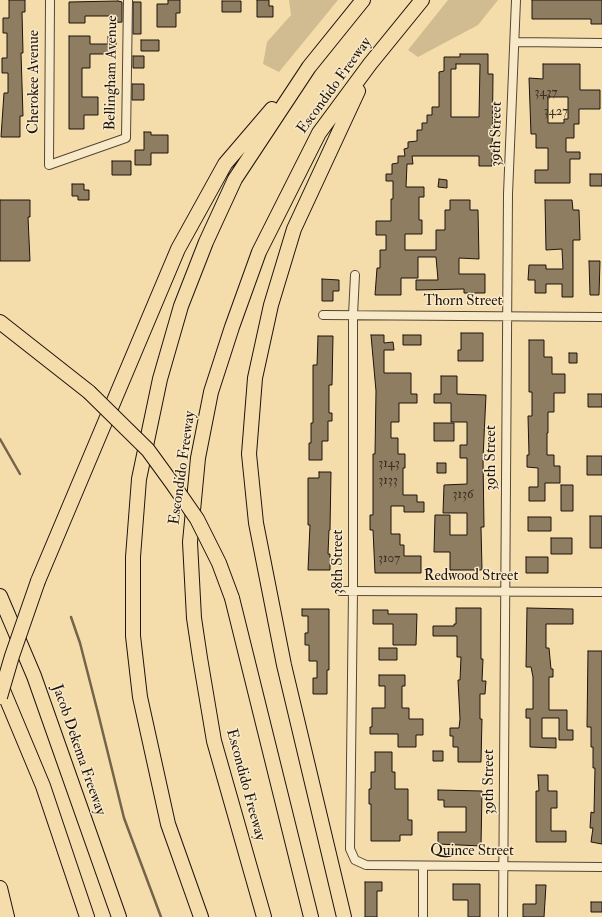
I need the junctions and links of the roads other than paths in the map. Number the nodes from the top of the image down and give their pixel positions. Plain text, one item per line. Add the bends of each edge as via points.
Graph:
1 (50, 0) edge
2 (128, 0) edge
3 (363, 0) edge
4 (422, 0) edge
5 (516, 0) edge
6 (516, 42) junction
7 (602, 43) edge
8 (370, 64) junction
9 (309, 67) junction
10 (49, 165) joint
11 (355, 275) dead end
12 (323, 315) dead end
13 (353, 315) junction
14 (507, 316) junction
15 (602, 317) edge
16 (0, 322) edge
17 (340, 590) dead end
18 (353, 590) junction
19 (505, 591) junction
20 (602, 592) edge
21 (0, 596) edge
22 (0, 683) edge
23 (0, 696) edge
24 (350, 849) joint
25 (423, 866) junction
26 (503, 866) junction
27 (602, 867) edge
28 (0, 888) edge
29 (7, 917) edge
30 (87, 917) edge
31 (119, 917) edge
32 (201, 917) edge
33 (264, 917) edge
34 (311, 917) edge
35 (344, 917) edge
36 (423, 917) edge
37 (503, 917) edge

1 - 10 street, Cherokee Avenue
2 - 10 street, Bellingham Avenue via 126,138
3 - 9 highway, Escondido Freeway
4 - 8 highway, Escondido Freeway
5 - 6 street, 39th Street
6 - 7 street
6 - 14 street, 39th Street via 513,58 508,194
8 - 33 highway, Escondido Freeway via 319,133 259,252 211,392 198,458 190,542 194,618 214,741
8 - 35 highway via 294,229 271,305 255,378 249,454 256,523 284,665
9 - 23 highway, bridge via 225,164 178,249 38,581
9 - 32 highway, Escondido Freeway via 235,179 206,242 181,306 160,379 139,478 133,565 134,636 140,697 168,824
11 - 13 street, 38th Street
12 - 13 street, Thorn Street
13 - 14 street, Thorn Street
13 - 18 street, 38th Street
14 - 15 street, Thorn Street
14 - 19 street, 39th Street
16 - 34 highway, bridge via 90,392 148,450 197,519 219,563 232,598
17 - 18 street, Redwood Street
18 - 19 street, Redwood Street
18 - 24 street, 38th Street
19 - 20 street, Redwood Street
19 - 26 street, 39th Street
21 - 31 highway, Jacob Dekema Freeway via 34,676
22 - 30 highway via 43,786
24 - 25 street, Quince Street via 355,860 366,865
25 - 26 street, Quince Street
25 - 36 street
26 - 27 street, Quince Street
26 - 37 street, 39th Street
28 - 29 highway

